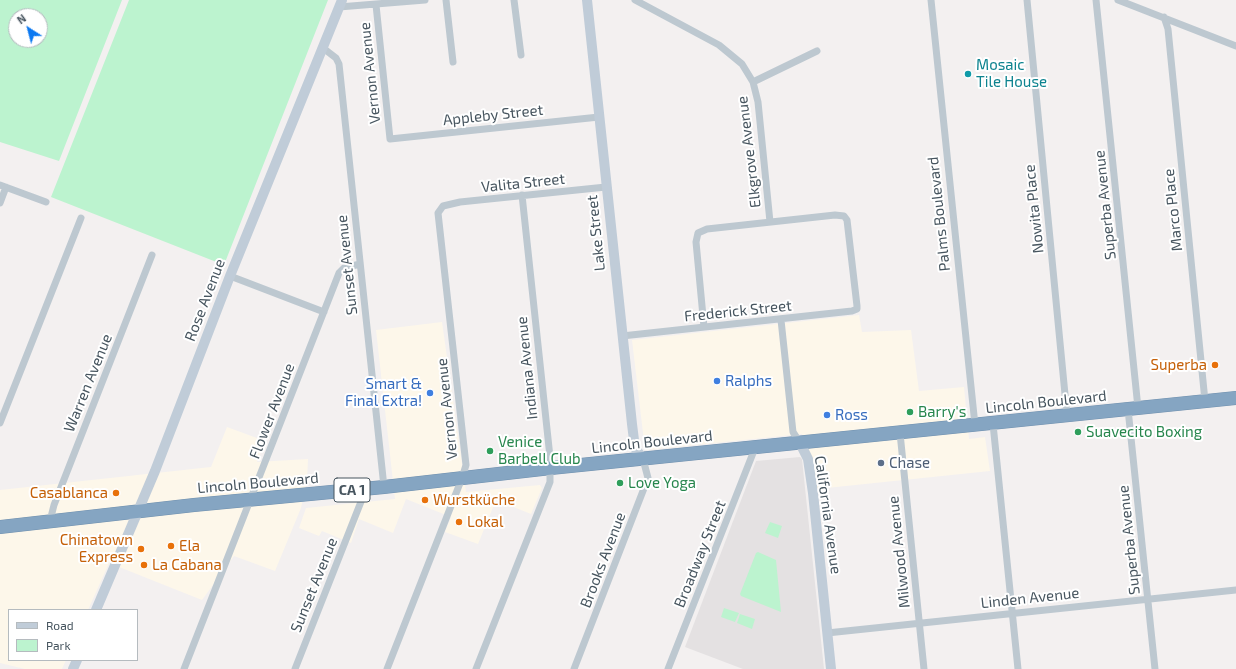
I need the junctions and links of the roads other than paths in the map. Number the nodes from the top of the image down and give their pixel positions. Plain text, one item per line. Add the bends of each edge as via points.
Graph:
1 (425, 0) edge
2 (446, 0) edge
3 (514, 0) edge
4 (587, 0) edge
5 (635, 0) edge
6 (930, 0) edge
7 (1027, 0) edge
8 (1096, 0) edge
9 (1118, 0) edge
10 (340, 3) edge
11 (376, 5) junction
12 (1164, 17) junction
13 (1236, 46) edge
14 (323, 48) junction
15 (817, 51) dead end
16 (521, 55) dead end
17 (453, 62) dead end
18 (753, 82) junction
19 (599, 118) junction
20 (390, 139) joint
21 (3, 186) edge
22 (606, 187) junction
23 (522, 195) junction
24 (46, 202) dead end
25 (0, 203) edge
26 (443, 206) joint
27 (81, 218) dead end
28 (770, 222) junction
29 (152, 255) dead end
30 (360, 264) junction
31 (230, 276) junction
32 (324, 312) junction
33 (781, 320) junction
34 (704, 327) junction
35 (622, 336) junction
36 (1236, 398) edge
37 (1205, 401) junction
38 (1133, 409) junction
39 (1068, 415) junction
40 (0, 422) edge
41 (993, 424) junction
42 (975, 425) junction
43 (900, 433) junction
44 (800, 443) junction
45 (755, 448) junction
46 (643, 459) junction
47 (551, 468) junction
48 (462, 478) junction
49 (384, 487) junction
50 (366, 489) junction
51 (251, 500) junction
52 (137, 512) junction
53 (50, 521) junction
54 (0, 527) edge
55 (1236, 590) edge
56 (1148, 599) junction
57 (96, 609) edge
58 (1012, 613) junction
59 (919, 623) junction
60 (827, 634) junction
61 (184, 669) edge
62 (295, 669) edge
63 (387, 669) edge
64 (476, 669) edge
65 (574, 669) edge
66 (668, 669) edge
67 (831, 669) edge
68 (924, 669) edge
69 (1018, 669) edge
70 (1155, 669) edge

1 - 11 street
2 - 17 street
3 - 16 street
4 - 19 street, Lake Street
5 - 18 street, Elkgrove Avenue via 719,45 742,64
6 - 42 street, Palms Boulevard
7 - 39 street, Nowita Place
8 - 38 street, Superba Avenue
9 - 12 street
10 - 11 street
10 - 14 street, Rose Avenue
11 - 20 street, Vernon Avenue
12 - 13 street
12 - 37 street, Marco Place via 1168,29
14 - 30 street, Sunset Avenue via 336,58 339,64
14 - 31 street, Rose Avenue
15 - 18 street
18 - 28 street, Elkgrove Avenue via 758,102
19 - 20 street, Appleby Street
19 - 22 street, Lake Street
21 - 24 street
21 - 25 street
22 - 23 street, Valita Street
22 - 35 street, Lake Street
23 - 26 street, Valita Street
23 - 47 street, Indiana Avenue
26 - 48 street, Vernon Avenue via 438,214 466,465
27 - 40 street
28 - 33 street, Frederick Street via 835,215 844,216 849,225 857,309
28 - 34 street via 707,228 698,233 696,242
29 - 53 street, Warren Avenue
30 - 32 street, Flower Avenue via 344,268 339,273
30 - 49 street, Sunset Avenue
31 - 32 street
31 - 52 street, Rose Avenue
32 - 51 street, Flower Avenue
33 - 34 street, Frederick Street
33 - 44 street, California Avenue via 793,431
34 - 35 street, Frederick Street
35 - 46 street, Lake Street via 635,448
36 - 37 highway, Lincoln Boulevard / CA 1
37 - 38 highway, Lincoln Boulevard / CA 1
38 - 39 highway, Lincoln Boulevard / CA 1
38 - 56 street, Superba Avenue
39 - 41 highway, Lincoln Boulevard / CA 1
41 - 42 highway, Lincoln Boulevard / CA 1
41 - 58 street
42 - 43 highway, Lincoln Boulevard / CA 1
43 - 44 highway, Lincoln Boulevard / CA 1
43 - 59 street, Milwood Avenue
44 - 45 highway, Lincoln Boulevard / CA 1
44 - 60 street, California Avenue via 808,459 813,493
45 - 46 highway, Lincoln Boulevard / CA 1
45 - 66 street, Broadway Street
46 - 47 highway, Lincoln Boulevard / CA 1
46 - 65 street, Brooks Avenue via 648,478
47 - 48 highway, Lincoln Boulevard / CA 1
47 - 64 street, Indiana Avenue via 550,482
48 - 49 highway, Lincoln Boulevard / CA 1
48 - 63 street, Vernon Avenue
49 - 50 highway, Lincoln Boulevard / CA 1
50 - 51 highway, Lincoln Boulevard / CA 1
50 - 62 street, Sunset Avenue
51 - 52 highway, Lincoln Boulevard / CA 1
51 - 61 street, Flower Avenue
52 - 53 highway, Lincoln Boulevard / CA 1
52 - 57 street, Rose Avenue
53 - 54 highway, Lincoln Boulevard / CA 1
55 - 56 street, Linden Avenue
56 - 58 street, Linden Avenue
56 - 70 street, Superba Avenue
58 - 59 street, Linden Avenue
58 - 69 street
59 - 60 street, Linden Avenue
59 - 68 street, Milwood Avenue
60 - 67 street, California Avenue

